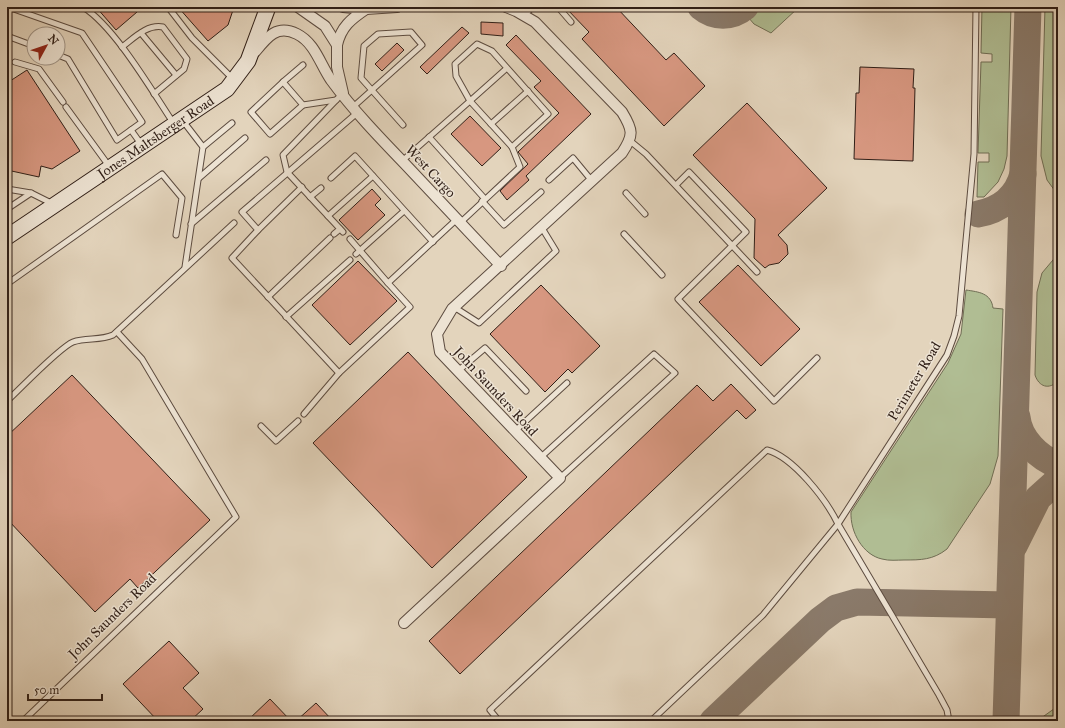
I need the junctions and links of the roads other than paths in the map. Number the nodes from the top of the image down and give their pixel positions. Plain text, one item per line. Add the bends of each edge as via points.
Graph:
1 (8, 7) edge
2 (82, 7) edge
3 (168, 7) edge
4 (268, 7) edge
5 (298, 7) edge
6 (343, 7) edge
7 (397, 7) edge
8 (506, 7) edge
9 (533, 7) edge
10 (558, 7) edge
11 (976, 7) edge
12 (366, 9) junction
13 (524, 16) junction
14 (571, 22) dead end
15 (141, 33) junction
16 (7, 36) edge
17 (26, 43) edge
18 (337, 45) junction
19 (122, 48) junction
20 (66, 58) edge
21 (248, 61) junction
22 (14, 62) dead end
23 (303, 65) dead end
24 (507, 68) junction
25 (176, 75) junction
26 (234, 80) junction
27 (284, 82) junction
28 (372, 90) junction
29 (528, 91) junction
30 (154, 94) junction
31 (340, 97) junction
32 (470, 100) junction
33 (63, 102) dead end
34 (303, 105) junction
35 (66, 107) dead end
36 (355, 110) junction
37 (178, 123) junction
38 (232, 123) dead end
39 (403, 124) dead end
40 (491, 124) junction
41 (131, 130) junction
42 (429, 137) junction
43 (630, 137) junction
44 (245, 138) dead end
45 (143, 146) junction
46 (204, 147) junction
47 (512, 147) junction
48 (266, 160) dead end
49 (402, 161) junction
50 (111, 168) junction
51 (287, 172) junction
52 (373, 176) junction
53 (199, 178) junction
54 (331, 178) dead end
55 (549, 180) dead end
56 (592, 181) junction
57 (676, 185) junction
58 (302, 187) junction
59 (320, 188) dead end
60 (7, 189) edge
61 (541, 192) dead end
62 (31, 193) junction
63 (626, 193) dead end
64 (310, 197) junction
65 (484, 200) junction
66 (56, 205) junction
67 (7, 209) edge
68 (404, 211) junction
69 (645, 214) dead end
70 (328, 216) junction
71 (459, 221) junction
72 (234, 223) dead end
73 (191, 224) junction
74 (542, 228) junction
75 (258, 230) junction
76 (624, 234) dead end
77 (176, 235) dead end
78 (7, 237) edge
79 (350, 239) dead end
80 (433, 242) junction
81 (733, 246) junction
82 (358, 252) junction
83 (350, 260) dead end
84 (501, 266) junction
85 (185, 267) junction
86 (757, 272) dead end
87 (662, 275) dead end
88 (388, 283) junction
89 (7, 284) edge
90 (268, 297) junction
91 (454, 307) junction
92 (286, 317) junction
93 (117, 332) junction
94 (817, 358) dead end
95 (458, 372) junction
96 (339, 373) junction
97 (567, 383) dead end
98 (526, 391) dead end
99 (7, 402) edge
100 (304, 414) dead end
101 (298, 420) dead end
102 (261, 426) dead end
103 (515, 431) junction
104 (540, 458) junction
105 (560, 478) junction
106 (838, 524) junction
107 (404, 623) dead end
108 (23, 721) edge
109 (499, 721) edge
110 (651, 721) edge
111 (949, 721) edge

1 - 41 lane via 82,33 142,122
2 - 19 lane via 101,23
3 - 26 lane via 192,38
4 - 21 street, Jones Maltsberger Road
5 - 18 street via 325,26
6 - 12 street
7 - 12 street
8 - 13 street
9 - 13 lane
10 - 14 lane
11 - 106 lane, Perimeter Road via 974,154 959,316 954,336 947,355
12 - 18 street, West Cargo via 345,25
13 - 43 street via 535,22 622,112 630,126
15 - 19 lane
15 - 25 lane
15 - 25 lane via 155,25 163,27 187,59 184,69
16 - 17 lane
18 - 31 street, West Cargo
19 - 30 lane
20 - 41 lane via 117,140
21 - 26 street, Jones Maltsberger Road
21 - 31 street, West Cargo via 267,37 277,31 284,30 297,34 314,50
22 - 33 lane via 39,69
23 - 27 lane
24 - 29 lane
24 - 32 lane
24 - 32 lane via 492,51 477,44 455,64 456,76
25 - 30 lane
26 - 37 street, Jones Maltsberger Road via 220,95
27 - 34 lane
27 - 34 lane via 251,112 270,134
28 - 28 lane via 422,45 411,32 378,34 364,46 362,78
28 - 36 lane
28 - 39 lane
29 - 40 lane
29 - 47 lane via 548,114
30 - 37 lane
31 - 34 lane
31 - 36 street, West Cargo
31 - 51 lane via 284,155
32 - 40 lane
32 - 42 lane
35 - 50 lane
36 - 49 street, West Cargo
36 - 51 lane
37 - 45 street, Jones Maltsberger Road
37 - 46 lane
38 - 46 lane
40 - 47 lane
41 - 45 lane
42 - 49 lane
42 - 65 lane
43 - 56 street, John Saunders Road via 622,153
43 - 57 lane
44 - 53 lane
45 - 50 street, Jones Maltsberger Road
46 - 53 lane
47 - 65 lane via 520,167
48 - 73 lane
49 - 71 street, West Cargo
50 - 66 street, Jones Maltsberger Road
51 - 58 lane
51 - 75 lane via 242,212
52 - 54 lane via 355,156
52 - 68 lane
52 - 70 lane
53 - 73 lane
55 - 56 lane via 573,158
56 - 74 street, John Saunders Road
57 - 81 lane
57 - 81 lane via 689,172 746,232
58 - 64 lane
58 - 75 lane
59 - 64 lane
60 - 62 lane
61 - 65 lane via 504,225
62 - 66 lane
62 - 67 lane
63 - 69 lane
64 - 70 lane
65 - 71 lane
66 - 78 street, Jones Maltsberger Road
68 - 80 lane
68 - 82 lane
70 - 90 lane via 342,230 332,236
71 - 80 lane
71 - 84 street, West Cargo
72 - 85 lane
73 - 85 lane
74 - 84 street, John Saunders Road
74 - 91 lane via 556,251 479,323
75 - 90 lane via 232,258
76 - 87 lane
77 - 89 lane via 182,198 162,174
79 - 82 lane
80 - 88 lane
81 - 86 lane
81 - 94 lane via 678,299 774,401
82 - 88 lane
83 - 92 lane
84 - 91 street, John Saunders Road
85 - 93 lane
88 - 96 lane via 410,307
90 - 92 lane
91 - 95 street, John Saunders Road via 437,334 440,352
92 - 96 lane
93 - 99 lane via 104,339 85,339 68,344
93 - 108 lane, John Saunders Road via 142,359 236,517
95 - 98 lane via 484,348
95 - 103 street, John Saunders Road
96 - 100 lane
97 - 103 lane
101 - 102 lane via 276,441
103 - 104 street, John Saunders Road
104 - 105 street, John Saunders Road
104 - 105 lane via 654,354 675,373
105 - 107 street
106 - 109 lane via 824,499 793,466 777,452 767,450 490,710
106 - 110 lane, Perimeter Road via 763,615
106 - 111 lane via 939,695 947,710

